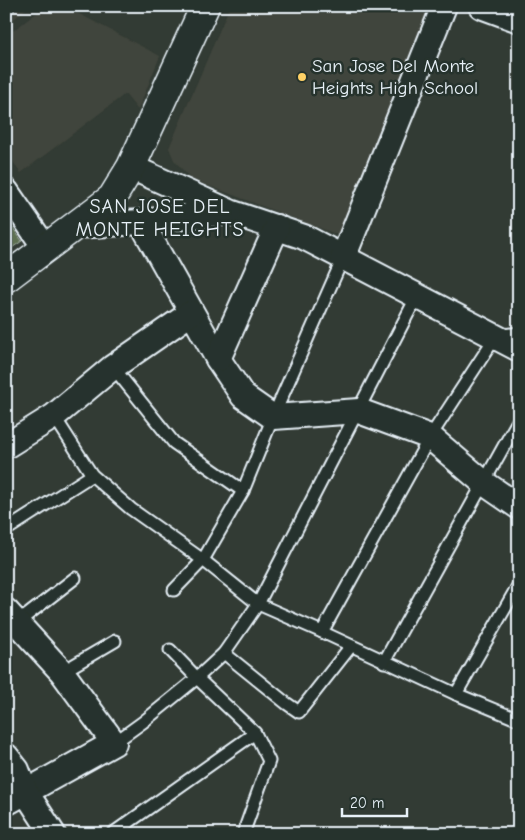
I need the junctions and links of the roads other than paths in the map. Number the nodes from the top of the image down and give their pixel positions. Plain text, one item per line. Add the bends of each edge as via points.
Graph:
1 (206, 6) edge
2 (444, 6) edge
3 (481, 6) edge
4 (519, 20) edge
5 (131, 167) junction
6 (6, 192) edge
7 (230, 212) junction
8 (141, 222) junction
9 (76, 226) junction
10 (277, 227) junction
11 (46, 249) junction
12 (343, 258) junction
13 (6, 278) edge
14 (417, 296) junction
15 (191, 313) junction
16 (508, 335) edge
17 (519, 349) edge
18 (218, 359) junction
19 (113, 367) junction
20 (359, 411) junction
21 (54, 416) junction
22 (273, 417) junction
23 (519, 419) edge
24 (430, 437) junction
25 (6, 446) edge
26 (92, 475) junction
27 (484, 483) junction
28 (243, 491) junction
29 (519, 507) edge
30 (6, 530) edge
31 (202, 560) junction
32 (75, 578) dead end
33 (519, 584) edge
34 (174, 590) dead end
35 (258, 604) junction
36 (12, 617) edge
37 (322, 632) junction
38 (115, 641) dead end
39 (351, 646) junction
40 (170, 650) dead end
41 (224, 653) junction
42 (384, 662) junction
43 (62, 672) junction
44 (197, 678) junction
45 (456, 694) junction
46 (519, 720) edge
47 (255, 733) junction
48 (114, 743) junction
49 (6, 756) edge
50 (16, 797) edge
51 (52, 834) edge
52 (112, 834) edge
53 (242, 834) edge

1 - 5 street
2 - 12 street
3 - 4 street
5 - 7 street
5 - 9 street via 112,198
6 - 11 street
7 - 8 street
7 - 10 street
8 - 9 street
8 - 15 street
9 - 11 street
10 - 12 street
10 - 18 street
11 - 13 street
12 - 14 street
12 - 22 lane
14 - 16 street
14 - 20 lane
15 - 18 street
15 - 19 street
16 - 17 street
16 - 24 lane
18 - 22 street via 243,396
19 - 21 street
19 - 28 lane via 174,443
20 - 22 street
20 - 24 street
20 - 35 lane
21 - 25 street
21 - 26 lane
22 - 28 lane
23 - 27 lane
24 - 27 street
24 - 37 lane
26 - 30 lane
26 - 31 lane via 131,509
27 - 29 street
27 - 42 lane
28 - 31 lane
31 - 34 lane
31 - 35 lane
32 - 36 lane
33 - 45 lane
35 - 37 lane
35 - 41 lane
36 - 43 street
37 - 39 lane
38 - 43 lane
39 - 41 lane via 300,712
39 - 42 lane
40 - 44 lane
41 - 44 lane
42 - 45 lane
43 - 48 street
44 - 47 lane
44 - 48 lane
45 - 46 lane
47 - 52 lane
47 - 53 lane via 269,761
48 - 50 street
49 - 50 street via 17,770
50 - 51 street

